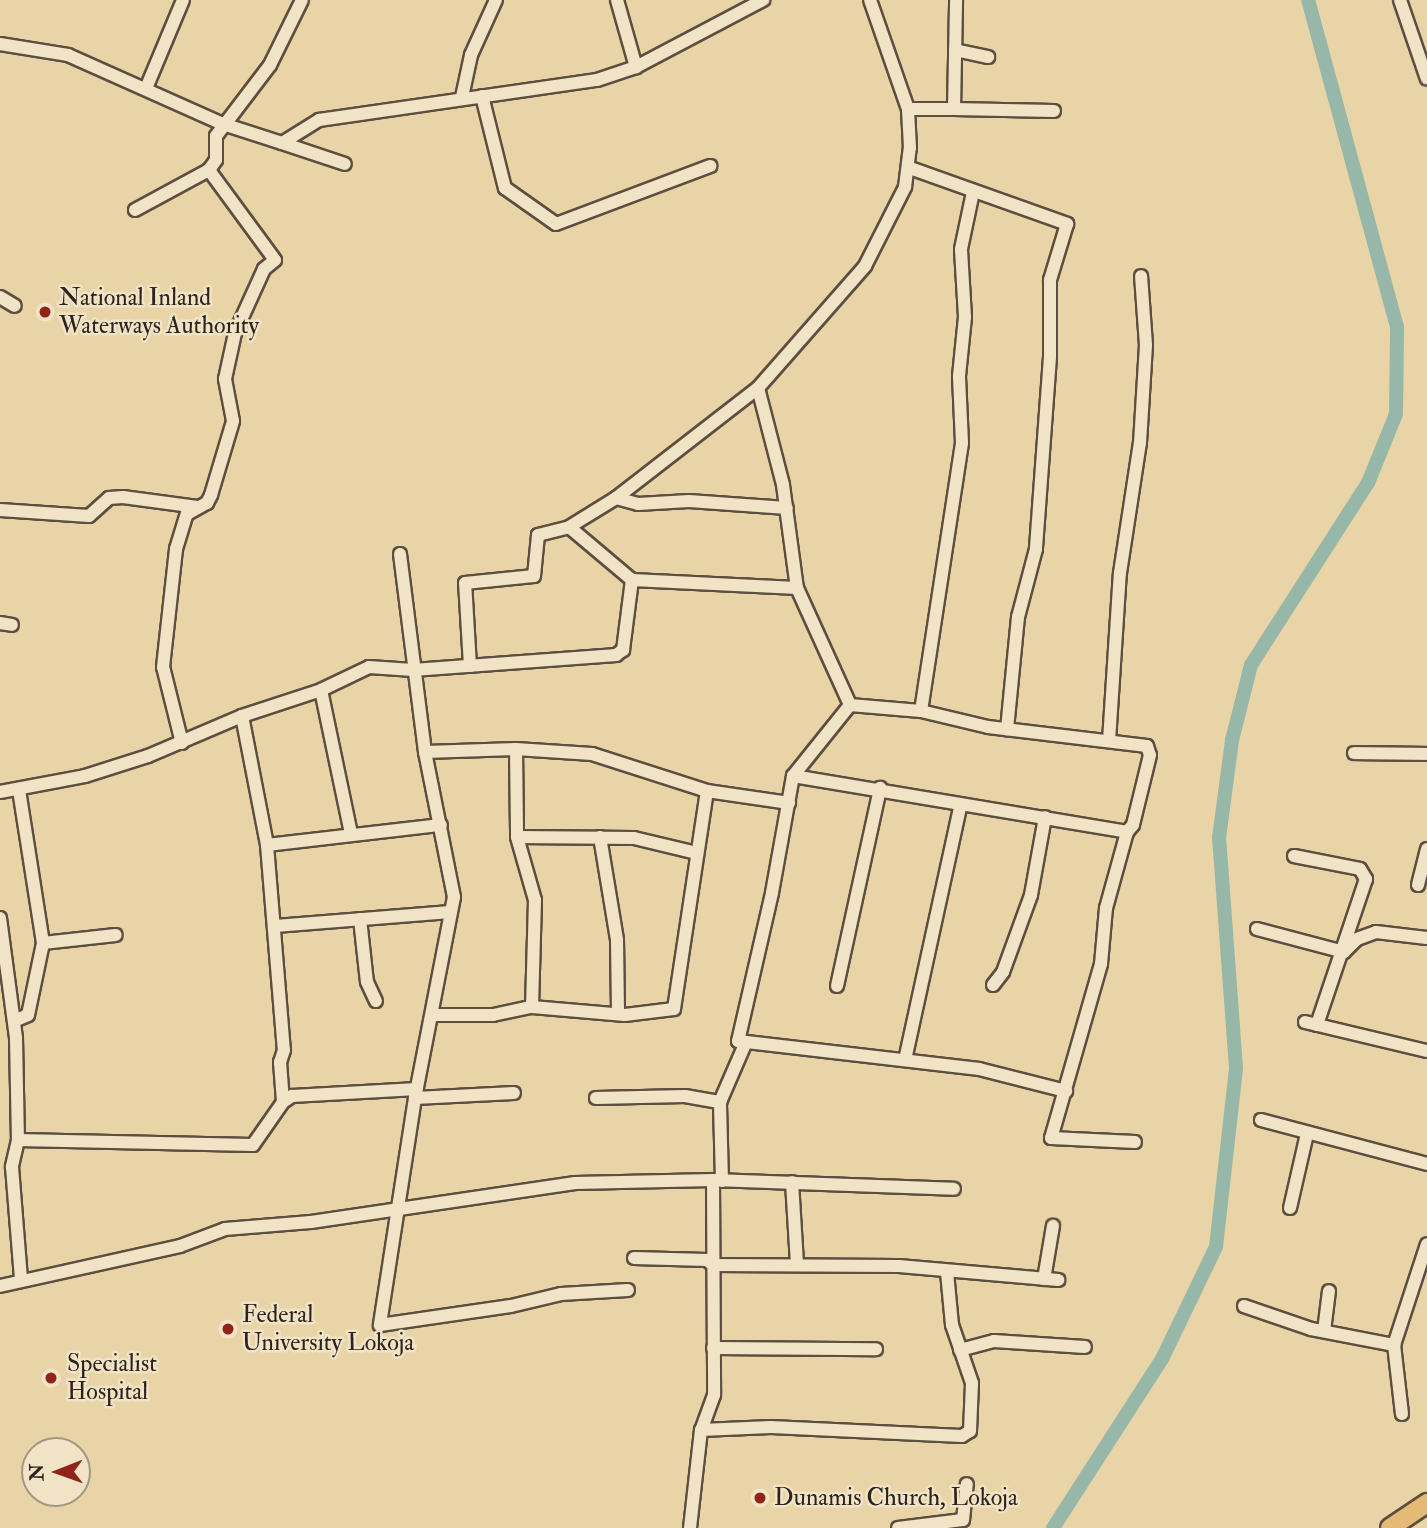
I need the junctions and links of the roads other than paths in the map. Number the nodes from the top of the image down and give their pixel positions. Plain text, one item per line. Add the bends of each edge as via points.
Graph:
1 (183, 0) edge
2 (302, 0) edge
3 (496, 0) edge
4 (617, 0) edge
5 (763, 0) edge
6 (870, 0) edge
7 (956, 0) edge
8 (1399, 0) edge
9 (0, 44) edge
10 (955, 50) junction
11 (988, 57) dead end
12 (636, 67) junction
13 (1427, 79) edge
14 (147, 86) junction
15 (482, 96) junction
16 (462, 97) junction
17 (908, 109) junction
18 (954, 109) junction
19 (1055, 111) dead end
20 (223, 124) junction
21 (282, 143) junction
22 (345, 164) dead end
23 (710, 166) dead end
24 (910, 168) junction
25 (209, 170) junction
26 (973, 192) junction
27 (135, 210) dead end
28 (1141, 276) dead end
29 (0, 297) edge
30 (15, 306) dead end
31 (758, 388) junction
32 (616, 498) junction
33 (197, 507) junction
34 (787, 508) junction
35 (0, 510) edge
36 (569, 527) junction
37 (400, 554) dead end
38 (632, 580) junction
39 (797, 588) junction
40 (470, 666) junction
41 (413, 670) junction
42 (321, 690) junction
43 (850, 705) junction
44 (921, 711) junction
45 (242, 716) junction
46 (1007, 729) junction
47 (1109, 741) junction
48 (182, 743) junction
49 (516, 749) junction
50 (425, 752) junction
51 (1354, 753) dead end
52 (1427, 754) edge
53 (793, 776) junction
54 (880, 788) junction
55 (19, 789) junction
56 (708, 791) junction
57 (0, 792) edge
58 (789, 803) junction
59 (961, 804) junction
60 (1045, 817) junction
61 (441, 825) junction
62 (1127, 832) junction
63 (351, 834) junction
64 (517, 837) junction
65 (600, 837) junction
66 (267, 845) junction
67 (1427, 849) edge
68 (697, 853) junction
69 (1294, 856) dead end
70 (1418, 885) dead end
71 (450, 912) junction
72 (0, 918) edge
73 (360, 919) junction
74 (275, 926) junction
75 (1257, 929) dead end
76 (116, 935) dead end
77 (1427, 938) edge
78 (43, 943) junction
79 (1344, 952) junction
80 (993, 985) dead end
81 (837, 986) dead end
82 (376, 1001) dead end
83 (532, 1007) junction
84 (618, 1014) junction
85 (433, 1015) junction
86 (14, 1021) junction
87 (746, 1042) junction
88 (1427, 1051) edge
89 (905, 1060) junction
90 (1066, 1091) junction
91 (416, 1093) junction
92 (514, 1093) dead end
93 (596, 1098) dead end
94 (283, 1102) junction
95 (720, 1102) junction
96 (1261, 1120) dead end
97 (1307, 1134) junction
98 (18, 1140) junction
99 (1135, 1142) dead end
100 (1427, 1164) edge
101 (718, 1180) junction
102 (792, 1182) junction
103 (954, 1189) dead end
104 (1290, 1208) dead end
105 (396, 1210) junction
106 (1053, 1226) dead end
107 (1427, 1246) edge
108 (634, 1258) dead end
109 (797, 1263) junction
110 (713, 1265) junction
111 (947, 1272) junction
112 (1044, 1279) junction
113 (21, 1280) junction
114 (1058, 1280) dead end
115 (0, 1286) edge
116 (628, 1290) dead end
117 (1329, 1291) dead end
118 (1244, 1306) dead end
119 (1324, 1331) junction
120 (1394, 1345) junction
121 (1085, 1347) dead end
122 (713, 1348) junction
123 (876, 1349) dead end
124 (960, 1350) junction
125 (1402, 1414) dead end
126 (701, 1430) junction
127 (967, 1484) dead end
128 (1427, 1503) edge
129 (1427, 1518) edge
130 (690, 1528) edge
131 (898, 1528) edge
132 (1390, 1528) edge
133 (1411, 1528) edge

1 - 14 street
2 - 20 street via 270,65
3 - 16 street via 471,55
4 - 12 street
5 - 12 street
6 - 17 street
7 - 10 street
8 - 13 street
9 - 14 street via 68,55
10 - 11 street
10 - 18 street
12 - 15 street via 597,80
14 - 20 street
15 - 16 street
15 - 23 street via 505,188 555,224
16 - 21 street via 319,120
17 - 18 street
17 - 24 street
18 - 19 street
20 - 21 street
20 - 25 street via 213,153 216,160
21 - 22 street
24 - 26 street
24 - 31 street via 865,266
25 - 27 street
25 - 33 street via 275,260 264,270 235,333 225,379 233,421 211,495
26 - 44 street via 961,249 965,317 959,376 962,443
26 - 46 street via 1067,224 1050,280 1050,357 1036,549 1018,617
28 - 47 street via 1146,345 1140,443 1120,573
29 - 30 street
31 - 32 street
31 - 34 street
32 - 34 street via 638,504 689,501
32 - 36 street
33 - 35 street via 132,497 109,498 89,516
33 - 48 street via 187,514 176,549 163,667
34 - 39 street
36 - 38 street
36 - 40 street via 538,535 534,576 465,583
37 - 41 street
38 - 39 street
38 - 40 street via 623,650 616,655
39 - 43 street
40 - 41 street
41 - 42 street via 369,667
41 - 50 street
42 - 45 street
42 - 63 street
43 - 44 street
43 - 53 street
44 - 46 street
45 - 48 street
45 - 66 street
46 - 47 street
47 - 62 street via 1144,745 1150,755 1133,825
48 - 55 street via 85,776
49 - 50 street
49 - 56 street via 592,754
49 - 64 street
50 - 61 street
51 - 52 street
53 - 54 street
53 - 58 street
54 - 59 street
54 - 81 street
55 - 57 street
55 - 78 street
56 - 58 street
56 - 68 street
58 - 87 street via 738,1041
59 - 60 street
59 - 89 street
60 - 62 street
60 - 80 street via 1027,906 1003,972
61 - 63 street
61 - 71 street via 454,897
62 - 90 street via 1106,908 1101,964
63 - 66 street
64 - 65 street
64 - 83 street via 535,900
65 - 68 street via 634,838
65 - 84 street via 617,940
66 - 74 street
67 - 70 street
68 - 84 street via 674,1009
69 - 79 street via 1360,869 1366,879
71 - 73 street
71 - 85 street
72 - 86 street
73 - 74 street
73 - 82 street via 367,982
74 - 94 street
75 - 79 street
76 - 78 street
77 - 79 street via 1376,932 1356,939
78 - 86 street via 28,1016
79 - 88 street via 1311,1024
83 - 84 street
83 - 85 street via 494,1015
85 - 91 street
86 - 98 street
87 - 89 street
87 - 95 street
89 - 90 street via 979,1069
90 - 99 street via 1051,1139
91 - 92 street
91 - 94 street via 292,1096
91 - 105 street
93 - 95 street via 685,1096
94 - 98 street via 253,1145
95 - 101 street
96 - 97 street
97 - 100 street
97 - 104 street
98 - 113 street via 12,1167
101 - 102 street
101 - 105 street via 575,1183
101 - 110 street
102 - 103 street
102 - 109 street
105 - 113 street via 225,1229 180,1246
105 - 116 street via 380,1325 561,1294
106 - 112 street
107 - 120 street
108 - 110 street via 707,1260
109 - 110 street
109 - 111 street
110 - 122 street
111 - 112 street
111 - 124 street
112 - 114 street
113 - 115 street
117 - 119 street
118 - 119 street
119 - 120 street
120 - 125 street
121 - 124 street via 994,1341
122 - 123 street
122 - 126 street via 714,1395
124 - 126 street via 972,1384 970,1431 962,1436 772,1427
126 - 130 street
127 - 131 street via 963,1520
128 - 132 highway
129 - 133 highway

